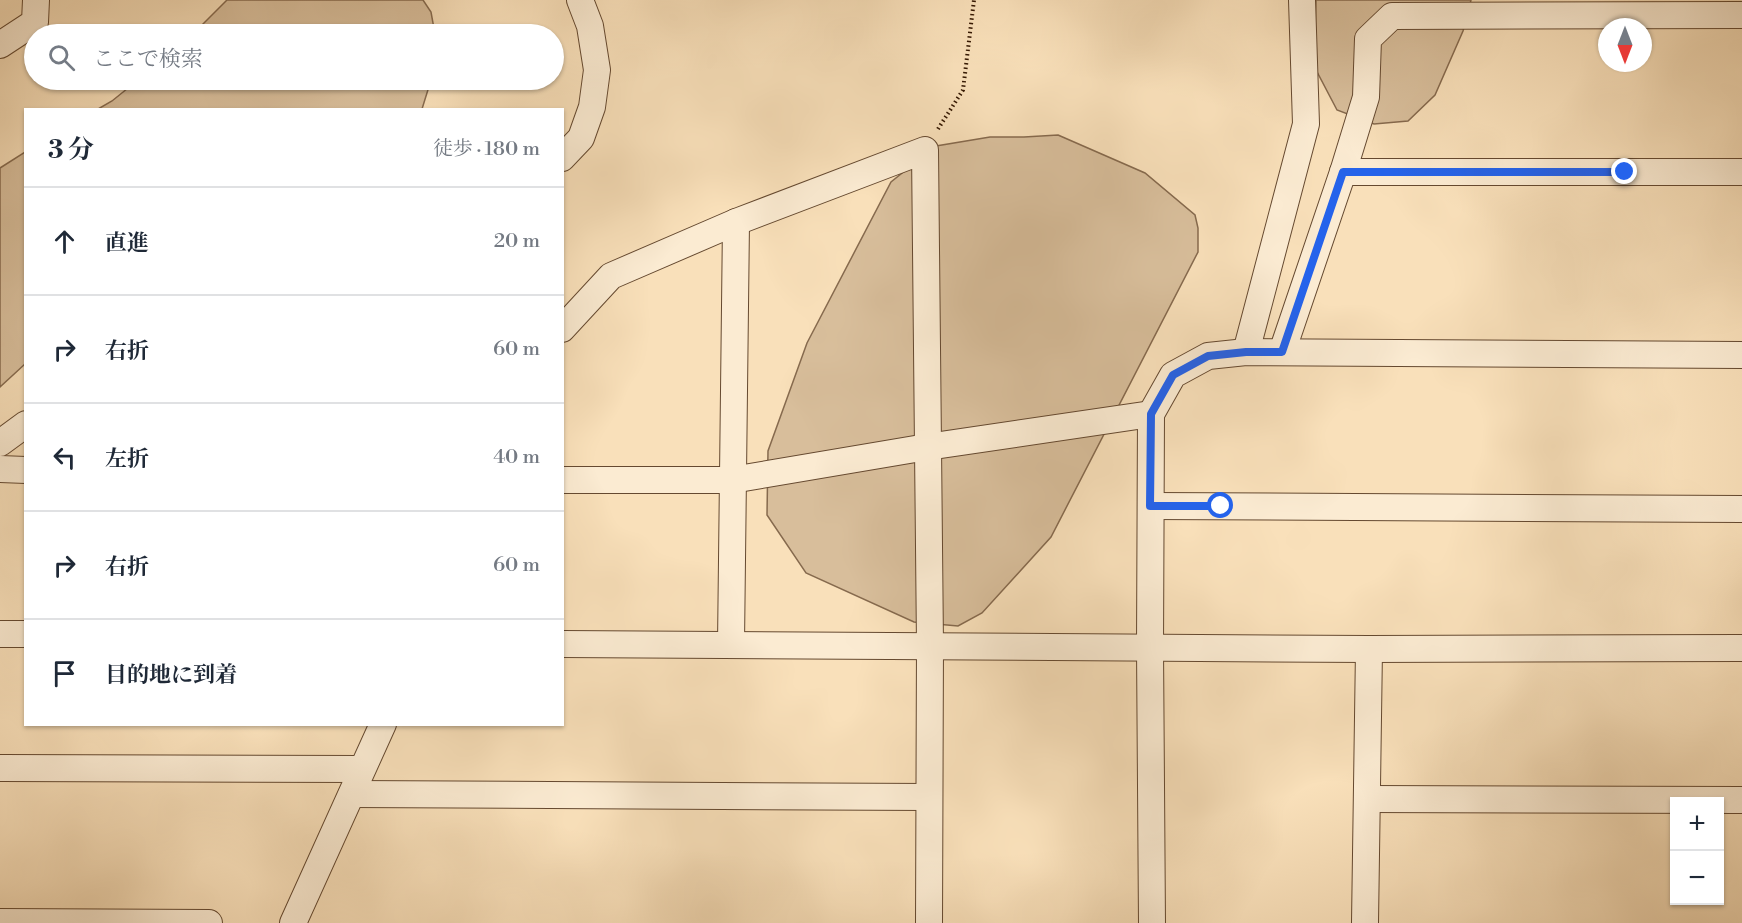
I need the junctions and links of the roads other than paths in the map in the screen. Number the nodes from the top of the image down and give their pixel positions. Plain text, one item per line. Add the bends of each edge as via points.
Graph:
1 (36, 0) edge
2 (580, 0) edge
3 (1302, 0) edge
4 (1742, 15) edge
5 (32, 24) edge
6 (24, 29) edge
7 (0, 45) edge
8 (564, 156) edge
9 (1343, 172) junction
10 (1742, 172) edge
11 (736, 222) junction
12 (564, 327) edge
13 (1246, 352) junction
14 (1282, 352) junction
15 (1742, 355) edge
16 (1151, 414) junction
17 (24, 425) edge
18 (0, 442) edge
19 (927, 447) junction
20 (0, 469) edge
21 (24, 470) edge
22 (564, 480) edge
23 (732, 480) junction
24 (1150, 506) junction
25 (1742, 509) edge
26 (0, 634) edge
27 (24, 634) edge
28 (564, 644) edge
29 (731, 644) junction
30 (930, 645) junction
31 (1150, 648) junction
32 (1742, 648) edge
33 (1369, 649) junction
34 (382, 726) edge
35 (0, 768) edge
36 (362, 769) junction
37 (352, 794) junction
38 (929, 796) junction
39 (1367, 799) junction
40 (1742, 800) edge
41 (0, 922) edge
42 (209, 923) edge
43 (292, 923) edge
44 (929, 923) edge
45 (1152, 923) edge
46 (1365, 923) edge

1 - 5 street
2 - 8 street via 590,26 597,70 581,138
3 - 13 street via 1306,124
4 - 9 street via 1392,16 1368,39 1366,97
6 - 7 street
9 - 10 street
9 - 14 street
11 - 12 street via 611,276
11 - 19 street via 925,150
11 - 23 street
13 - 14 street
13 - 16 street via 1208,356 1173,375
14 - 15 street
16 - 19 street
16 - 24 street
17 - 18 street
19 - 23 street
19 - 30 street
20 - 21 street
22 - 23 street
23 - 29 street
24 - 25 street
24 - 31 street
26 - 27 street
28 - 29 street
29 - 30 street
30 - 31 street
30 - 38 street
31 - 33 street
31 - 45 street
32 - 33 street
33 - 39 street
34 - 36 street
35 - 36 street
36 - 37 street
37 - 38 street
37 - 43 street
38 - 44 street
39 - 40 street
39 - 46 street
41 - 42 street

